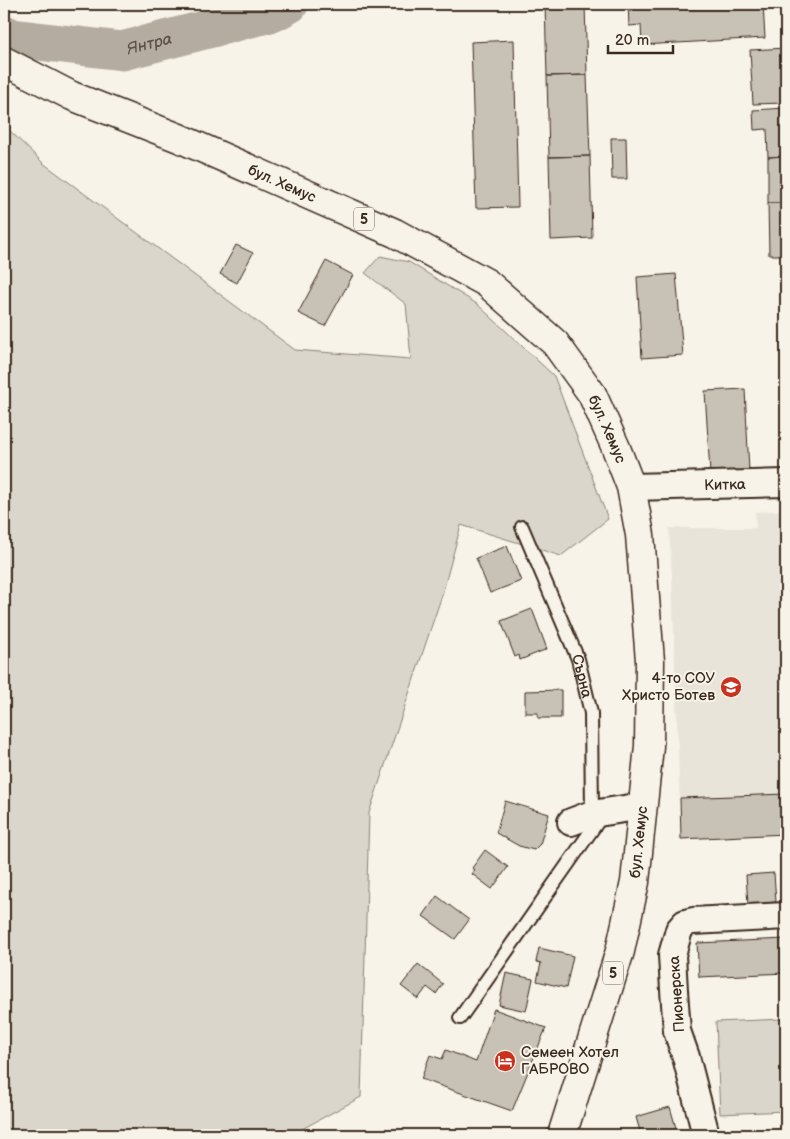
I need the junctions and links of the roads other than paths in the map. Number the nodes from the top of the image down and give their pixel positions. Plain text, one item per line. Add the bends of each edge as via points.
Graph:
1 (4, 61) edge
2 (786, 483) edge
3 (632, 487) junction
4 (522, 527) dead end
5 (643, 806) junction
6 (589, 816) junction
7 (786, 916) edge
8 (460, 1018) dead end
9 (562, 1135) edge
10 (706, 1135) edge

1 - 3 main road, бул. Хемус / 5 via 72,96 179,138 396,233 487,283 555,343 592,394
2 - 3 street, Китка
3 - 5 main road, бул. Хемус / 5 via 640,535 650,661 649,746
4 - 6 lane, Сърна via 578,659 591,713
5 - 6 street
5 - 9 main road, бул. Хемус / 5 via 635,882 620,951
6 - 8 lane
7 - 10 street, Пионерска via 693,920 679,930 672,955 677,1031

